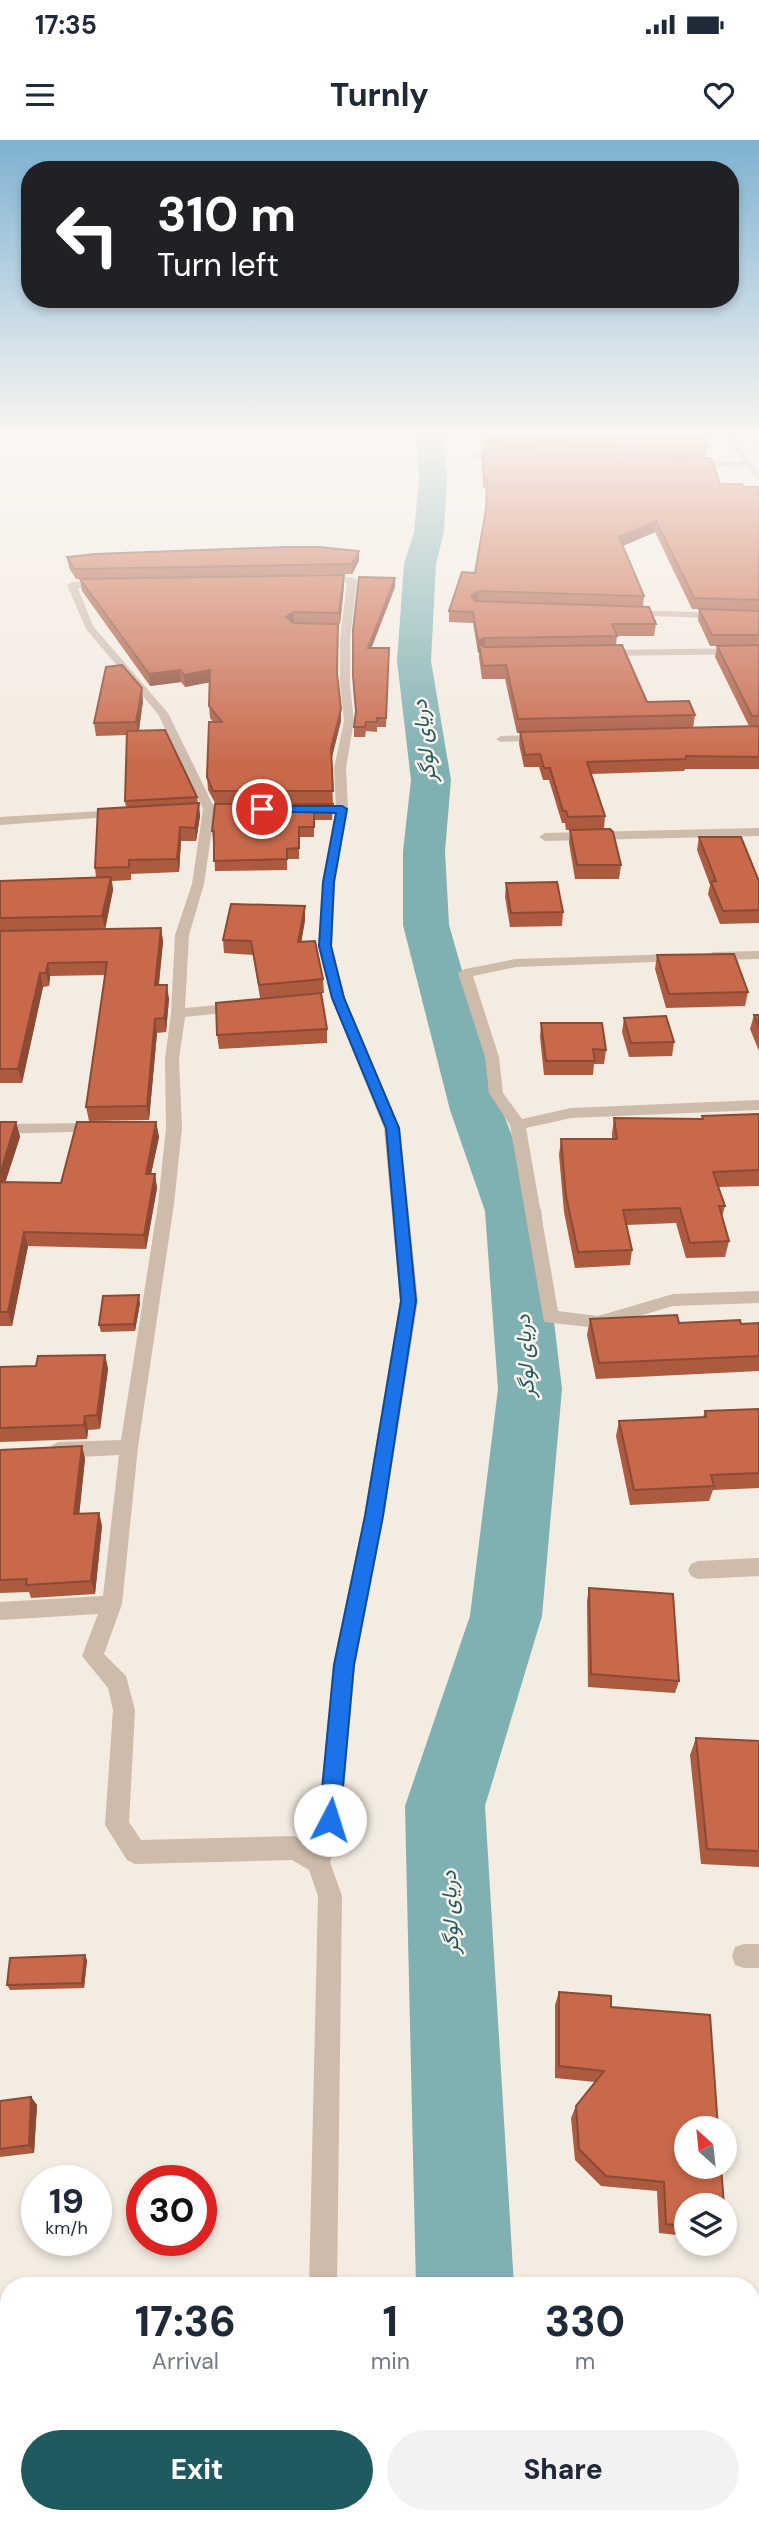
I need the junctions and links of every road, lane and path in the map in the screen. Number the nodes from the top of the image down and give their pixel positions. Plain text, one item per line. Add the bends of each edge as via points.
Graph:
1 (313, 580) edge
2 (114, 584) edge
3 (612, 612) edge
4 (759, 617) edge
5 (759, 651) edge
6 (594, 653) edge
7 (555, 737) edge
8 (500, 738) dead end
9 (215, 809) junction
10 (328, 809) edge
11 (342, 809) junction
12 (195, 810) edge
13 (139, 813) edge
14 (0, 821) edge
15 (759, 832) edge
16 (545, 837) dead end
17 (759, 955) edge
18 (258, 1005) edge
19 (178, 1013) junction
20 (759, 1105) edge
21 (518, 1125) junction
22 (121, 1128) edge
23 (0, 1129) edge
24 (759, 1297) edge
25 (129, 1447) junction
26 (39, 1451) edge
27 (759, 1567) edge
28 (698, 1570) dead end
29 (112, 1604) junction
30 (0, 1611) edge
31 (318, 1862) junction
32 (323, 2277) edge

1 - 11 street via 352,580 339,630 349,721 340,768
2 - 9 street via 72,585 89,627 163,713
3 - 4 street
5 - 6 street
7 - 8 street
9 - 12 street
9 - 19 street via 198,884 176,935
10 - 11 street
11 - 31 street via 325,924 331,998 393,1128 409,1301 344,1665 330,1820
13 - 14 street
15 - 16 street
17 - 21 street via 516,963 465,973 492,1057 496,1093
18 - 19 street
19 - 25 street via 167,1128 166,1204
20 - 21 street via 571,1112
21 - 24 street via 550,1317 598,1322 673,1300
22 - 23 street
25 - 26 street
25 - 29 street
27 - 28 street
29 - 30 street
29 - 31 street via 93,1656 118,1683 124,1710 117,1825 135,1852 294,1848
31 - 32 street via 330,1896

